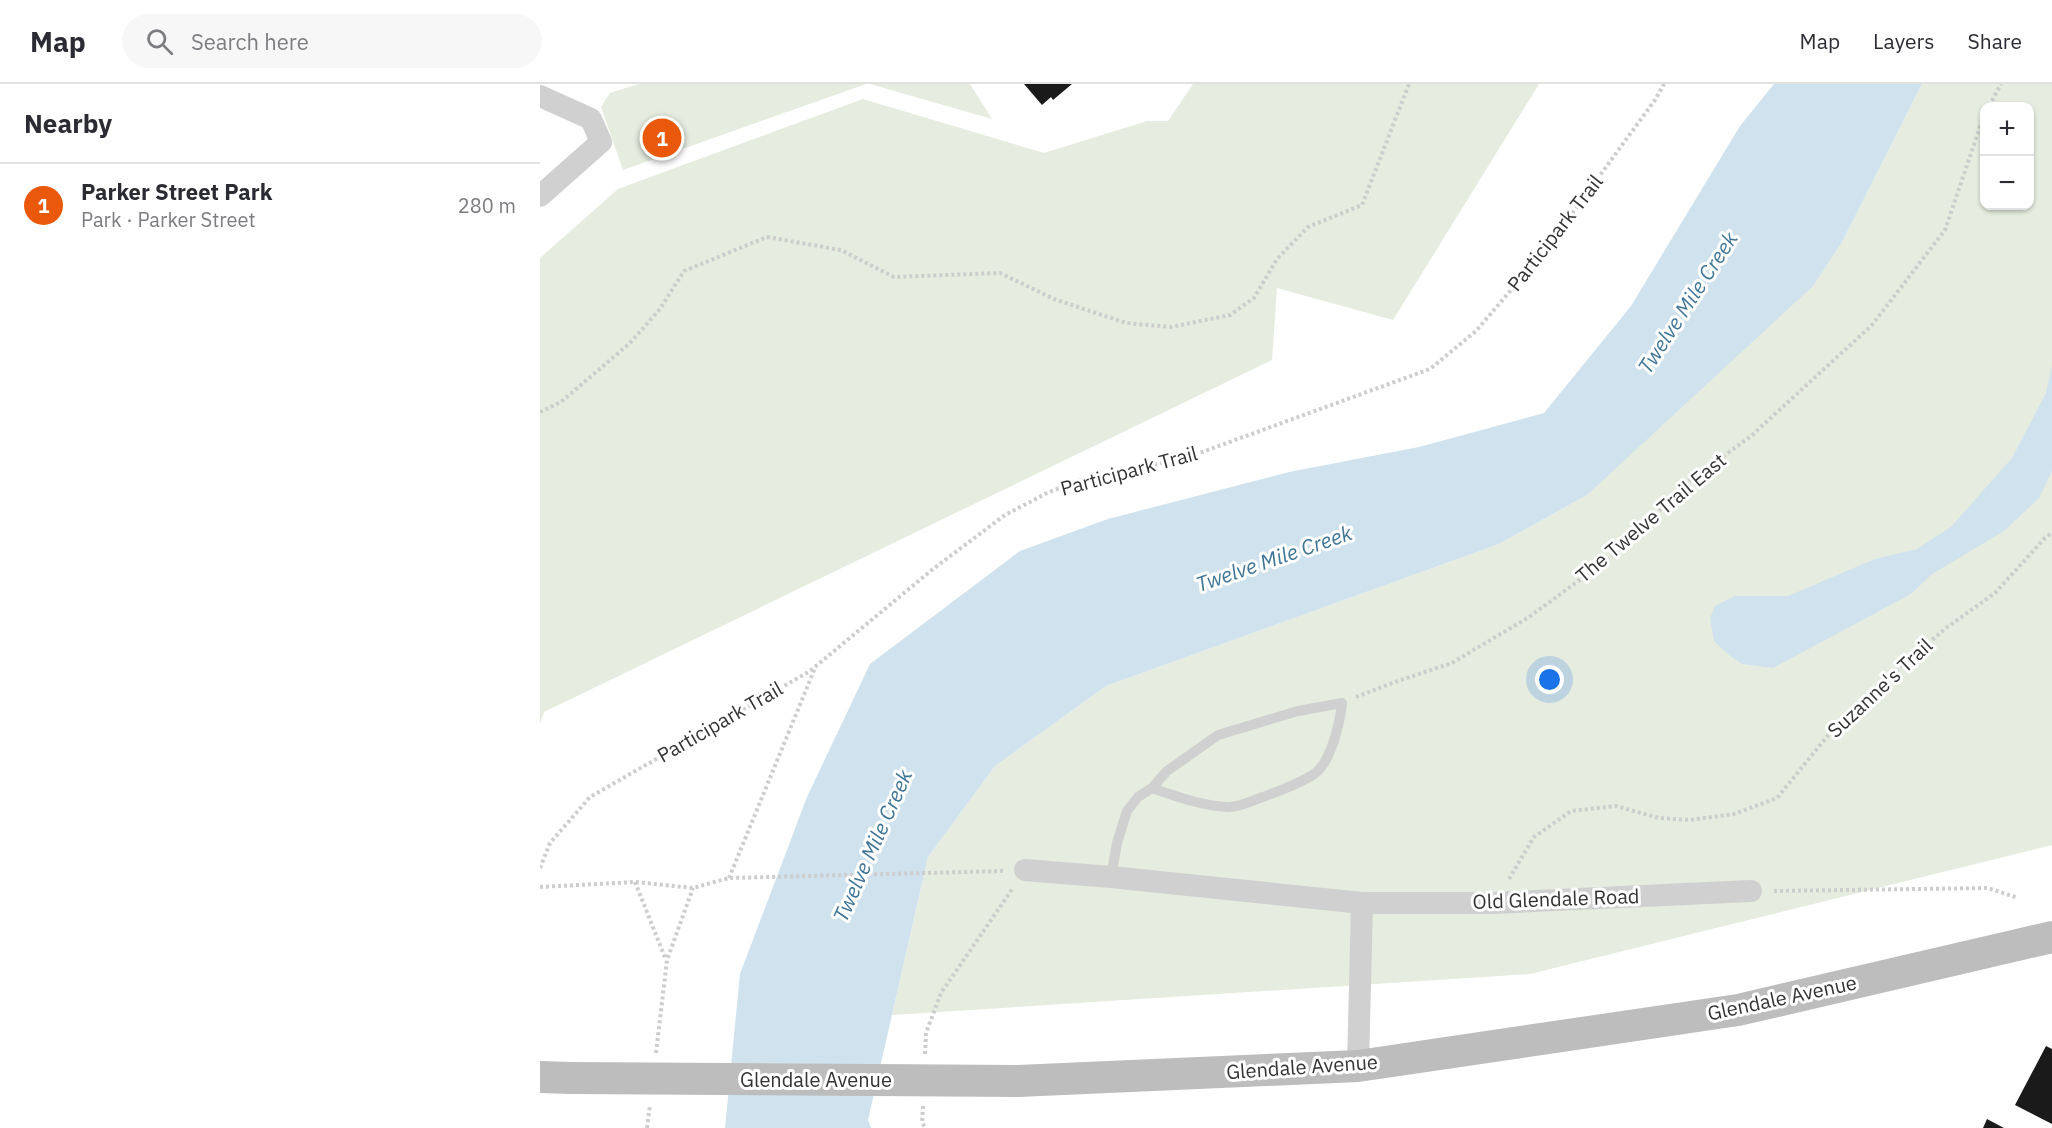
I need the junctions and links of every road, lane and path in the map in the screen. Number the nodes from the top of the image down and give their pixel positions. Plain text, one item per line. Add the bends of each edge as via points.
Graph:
1 (1409, 84) edge
2 (1664, 84) edge
3 (2001, 84) edge
4 (540, 96) edge
5 (1991, 102) edge
6 (1980, 127) edge
7 (540, 196) edge
8 (540, 412) edge
9 (2052, 533) edge
10 (816, 666) junction
11 (1342, 703) junction
12 (1152, 788) junction
13 (540, 868) edge
14 (1025, 870) junction
15 (1111, 877) junction
16 (729, 878) junction
17 (635, 882) junction
18 (540, 887) edge
19 (693, 888) junction
20 (1751, 891) joint
21 (2018, 898) dead end
22 (1362, 903) junction
23 (1494, 903) junction
24 (2052, 937) edge
25 (667, 960) junction
26 (656, 1054) dead end
27 (925, 1057) dead end
28 (1358, 1066) junction
29 (540, 1077) edge
30 (650, 1101) dead end
31 (647, 1128) edge

1 - 8 path via 1362,205 1308,226 1276,259 1254,298 1230,315 1171,327 1126,322 1054,299 1000,273 894,277 841,250 768,237 684,271 660,309 630,343 561,402
2 - 10 path, Participark Trail via 1546,249 1476,331 1430,369 1183,459 1080,480 1047,493 1005,515 933,568
3 - 5 path
4 - 7 street via 591,119 601,142
6 - 11 path, The Twelve Trail East via 1945,230 1872,325 1750,436 1689,481 1614,555 1529,617 1452,663
9 - 23 path, Suzanne's Trail via 1995,593 1946,628 1843,717 1777,798 1734,814 1690,820 1659,818 1616,806 1571,812 1534,837
10 - 13 path, Participark Trail via 590,797 550,843
10 - 16 path
11 - 12 lane via 1298,711 1218,735 1167,771
11 - 12 lane via 1340,723 1316,773 1274,793 1230,808 1190,801
12 - 15 lane via 1127,811
14 - 15 street, Old Glendale Road
14 - 16 path
14 - 27 path via 941,993 926,1033
15 - 22 street, Old Glendale Road
16 - 19 path
17 - 18 path
17 - 19 path
17 - 25 path
19 - 25 path
20 - 21 path via 1988,888
20 - 23 street, Old Glendale Road
22 - 23 street, Old Glendale Road
22 - 28 street
24 - 28 main road, Glendale Avenue via 1738,1010
25 - 26 path
28 - 29 main road, Glendale Avenue, bridge via 1018,1081
30 - 31 path

